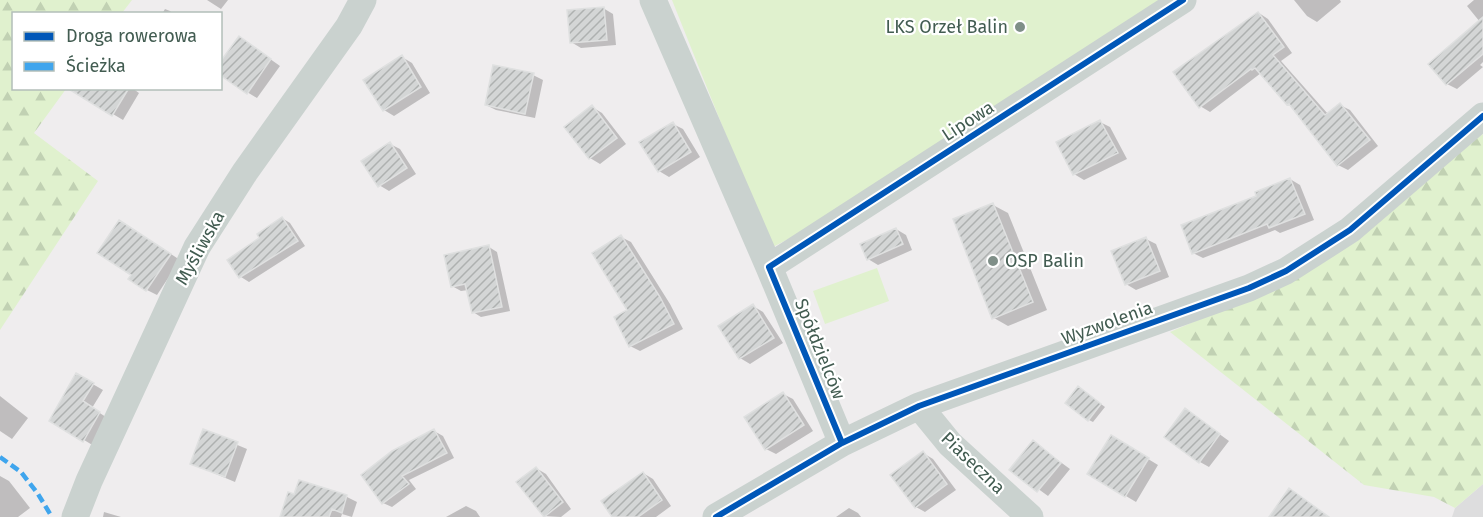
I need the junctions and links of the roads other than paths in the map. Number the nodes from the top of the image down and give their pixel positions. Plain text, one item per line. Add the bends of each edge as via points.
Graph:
1 (363, 0) edge
2 (653, 0) edge
3 (1183, 0) edge
4 (1483, 116) edge
5 (770, 267) junction
6 (919, 406) junction
7 (842, 443) junction
8 (75, 517) edge
9 (716, 517) edge
10 (1030, 517) edge

1 - 8 street, Myśliwska via 197,247
2 - 5 street, Spółdzielców
3 - 5 street, Lipowa
4 - 6 street, Wyzwolenia via 1350,230 1286,271 1250,288
5 - 7 street, Spółdzielców
6 - 7 street, Wyzwolenia
6 - 10 street, Piaseczna via 950,444
7 - 9 street, Wyzwolenia

